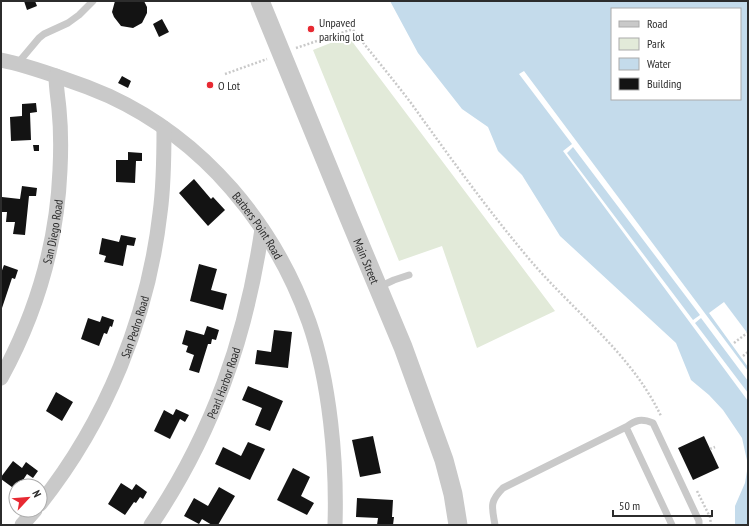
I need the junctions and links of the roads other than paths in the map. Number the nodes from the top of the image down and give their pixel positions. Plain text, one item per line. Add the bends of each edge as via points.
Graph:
1 (92, 1) edge
2 (260, 1) edge
3 (1, 60) edge
4 (18, 63) junction
5 (56, 76) junction
6 (164, 128) junction
7 (262, 228) junction
8 (409, 276) dead end
9 (379, 287) junction
10 (1, 378) edge
11 (626, 427) junction
12 (48, 494) edge
13 (151, 525) edge
14 (335, 525) edge
15 (458, 525) edge
16 (495, 525) edge
17 (672, 525) edge
18 (699, 525) edge

1 - 4 lane via 79,16 39,38
2 - 9 street, Main Street
3 - 4 street, Barbers Point Road
4 - 5 street, Barbers Point Road
5 - 6 street, Barbers Point Road via 110,96
5 - 10 street, San Diego Road via 60,169 53,237 35,302
6 - 7 street, Barbers Point Road via 213,169 248,207
6 - 12 street, San Pedro Road via 160,213 153,258 137,320 124,358 98,415 66,470
7 - 13 street, Pearl Harbor Road via 251,290 228,373 193,456
7 - 14 street, Barbers Point Road via 298,293 318,357 331,432
8 - 9 lane
9 - 15 street, Main Street via 404,347 444,460
11 - 16 lane via 503,488 495,497 492,506
11 - 17 lane
11 - 18 lane via 644,419 653,422 700,521

